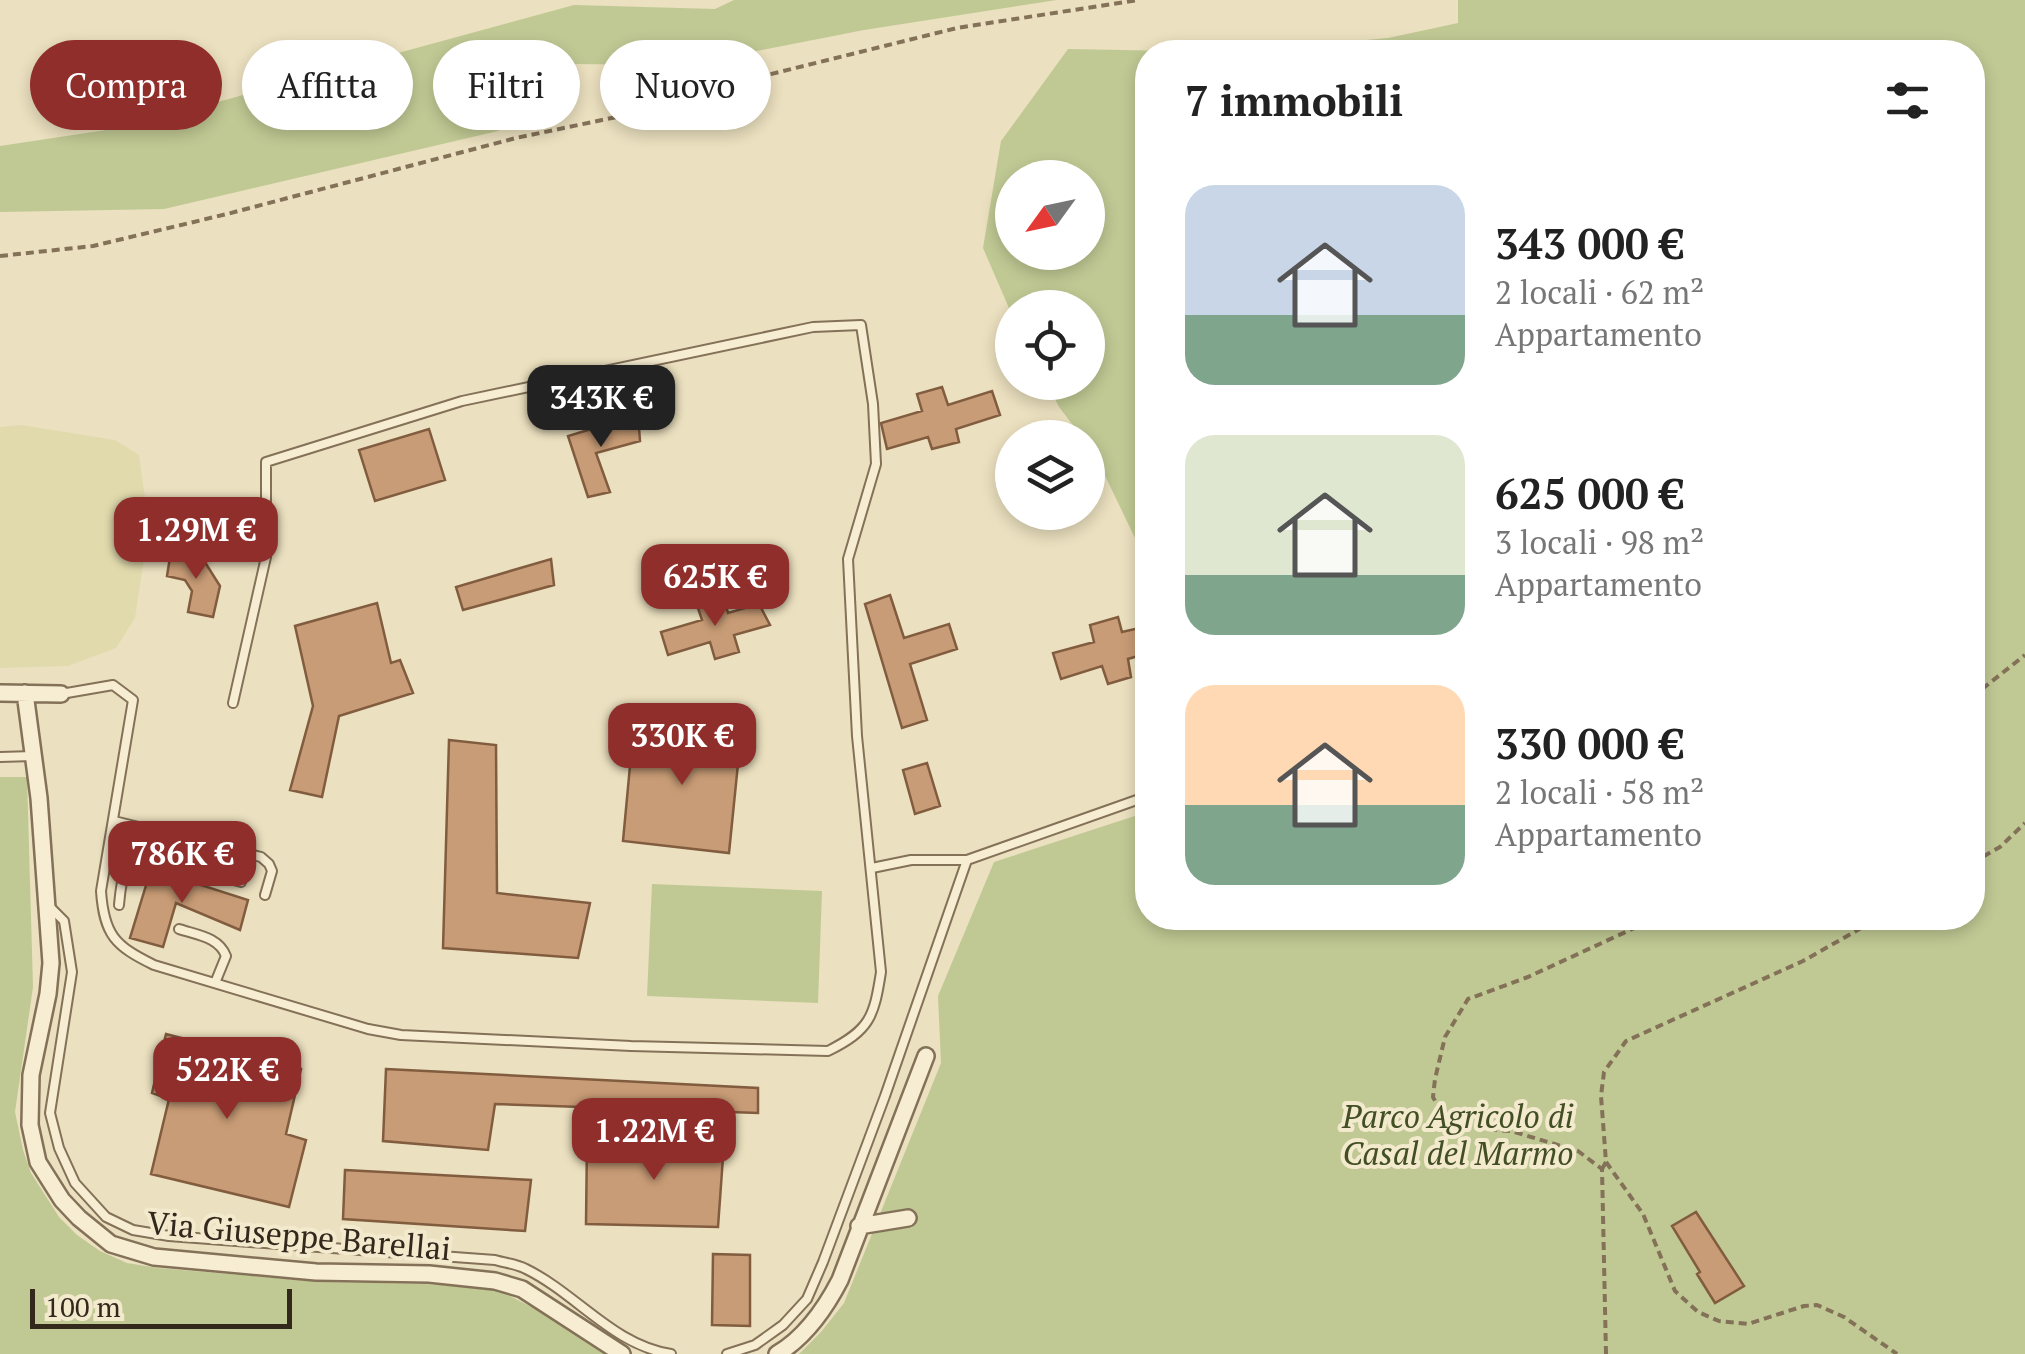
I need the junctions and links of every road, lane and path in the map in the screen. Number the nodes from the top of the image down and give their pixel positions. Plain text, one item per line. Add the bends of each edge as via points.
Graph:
1 (1138, 0) edge
2 (0, 256) edge
3 (2025, 655) edge
4 (1985, 686) edge
5 (0, 693) edge
6 (25, 693) junction
7 (61, 694) joint
8 (233, 703) dead end
9 (33, 756) junction
10 (0, 757) edge
11 (1135, 801) edge
12 (114, 822) junction
13 (2025, 823) edge
14 (186, 839) junction
15 (1985, 856) edge
16 (967, 860) junction
17 (181, 864) junction
18 (872, 868) junction
19 (241, 882) dead end
20 (265, 895) dead end
21 (48, 905) junction
22 (119, 905) dead end
23 (179, 929) dead end
24 (1630, 930) edge
25 (1857, 930) edge
26 (215, 983) junction
27 (926, 1056) dead end
28 (1606, 1162) junction
29 (1602, 1169) junction
30 (908, 1218) dead end
31 (859, 1226) junction
32 (622, 1354) edge
33 (671, 1354) edge
34 (726, 1354) edge
35 (777, 1354) edge
36 (1606, 1354) edge
37 (1898, 1354) edge

1 - 2 path via 957,28 759,76 674,105 516,138 169,228 92,246
3 - 4 path
5 - 6 street
6 - 7 street
6 - 9 street, Via Giuseppe Barellai
7 - 12 lane via 113,685 134,700
8 - 18 lane via 266,556 266,462 462,400 813,327 862,326 876,464 848,559
9 - 10 lane
9 - 21 street, Via Giuseppe Barellai
11 - 16 lane
12 - 14 lane
12 - 26 lane via 101,891 112,936 126,952 154,965
13 - 15 path
14 - 17 lane
14 - 20 lane via 270,864
16 - 18 lane
16 - 34 lane via 807,1299 755,1345
17 - 19 lane
17 - 22 lane via 140,856 132,861 122,876
18 - 26 lane via 881,972 876,1006 852,1039 828,1051 401,1034
21 - 32 street, Via Giuseppe Barellai via 51,963 30,1125 38,1162 62,1200 111,1244 154,1256 495,1282 522,1289
21 - 33 lane via 64,922 72,972 50,1113 75,1183 106,1217 170,1236 495,1260 553,1285 626,1340
23 - 26 lane via 223,948
24 - 29 path via 1468,999 1446,1037 1435,1078 1433,1097 1449,1127 1511,1130 1578,1151
25 - 28 path via 1626,1041 1604,1072 1600,1096
27 - 31 street
28 - 29 path
28 - 37 path via 1643,1214 1675,1291 1698,1312 1748,1324 1817,1306
29 - 36 path
30 - 31 street
31 - 35 street via 828,1303

